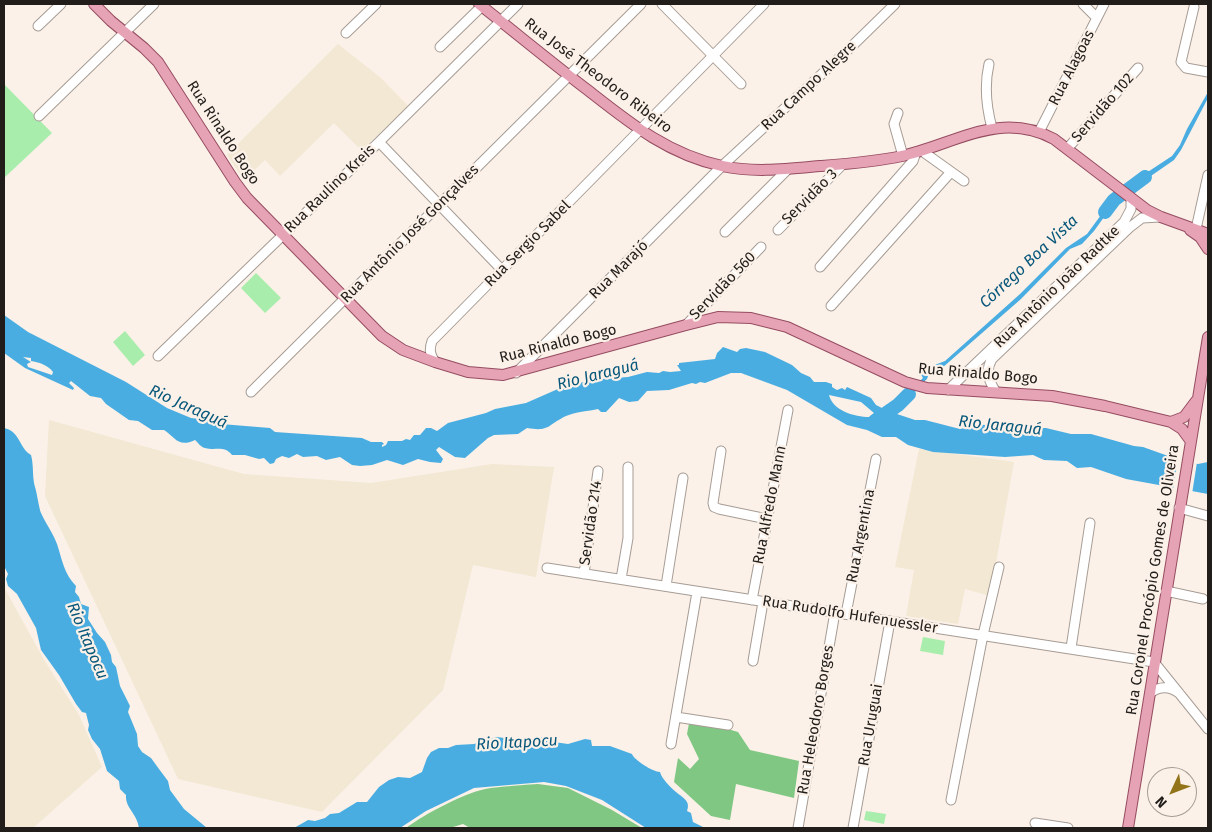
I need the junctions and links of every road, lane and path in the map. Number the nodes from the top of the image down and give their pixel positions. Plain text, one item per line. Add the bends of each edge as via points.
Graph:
1 (61, 4) edge
2 (94, 4) edge
3 (154, 4) edge
4 (376, 4) edge
5 (518, 4) edge
6 (640, 4) edge
7 (662, 4) edge
8 (764, 4) edge
9 (896, 4) edge
10 (1083, 4) edge
11 (1104, 4) edge
12 (481, 5) edge
13 (1194, 7) dead end
14 (1097, 18) junction
15 (501, 21) junction
16 (38, 26) dead end
17 (126, 32) junction
18 (346, 33) dead end
19 (440, 47) dead end
20 (713, 55) junction
21 (989, 64) dead end
22 (1138, 68) dead end
23 (1208, 72) edge
24 (568, 76) junction
25 (741, 84) dead end
26 (898, 113) dead end
27 (39, 116) dead end
28 (992, 128) junction
29 (641, 130) junction
30 (1039, 132) junction
31 (379, 142) junction
32 (1067, 149) junction
33 (919, 152) junction
34 (903, 156) junction
35 (843, 164) junction
36 (722, 166) junction
37 (788, 169) junction
38 (951, 172) junction
39 (1208, 175) edge
40 (964, 181) dead end
41 (1127, 195) junction
42 (440, 205) junction
43 (1161, 217) junction
44 (1180, 224) junction
45 (1196, 229) junction
46 (778, 230) dead end
47 (725, 232) dead end
48 (1208, 234) edge
49 (283, 235) junction
50 (761, 247) dead end
51 (1208, 249) edge
52 (820, 266) dead end
53 (502, 270) junction
54 (345, 298) junction
55 (831, 306) dead end
56 (686, 325) junction
57 (1208, 337) edge
58 (158, 356) dead end
59 (435, 362) junction
60 (516, 373) junction
61 (948, 390) junction
62 (251, 392) dead end
63 (996, 392) junction
64 (1197, 401) junction
65 (788, 410) dead end
66 (1171, 422) junction
67 (1190, 444) junction
68 (722, 451) dead end
69 (876, 458) dead end
70 (628, 467) dead end
71 (598, 471) dead end
72 (683, 478) dead end
73 (1180, 503) junction
74 (1208, 516) edge
75 (766, 519) junction
76 (1090, 523) dead end
77 (999, 567) dead end
78 (547, 568) dead end
79 (584, 574) junction
80 (621, 579) junction
81 (666, 586) junction
82 (1166, 591) junction
83 (697, 592) junction
84 (1203, 599) dead end
85 (752, 600) junction
86 (763, 602) junction
87 (835, 612) junction
88 (846, 614) junction
89 (890, 621) junction
90 (983, 635) junction
91 (1071, 648) junction
92 (753, 661) dead end
93 (1154, 662) junction
94 (1150, 693) junction
95 (1181, 695) junction
96 (676, 717) junction
97 (728, 725) dead end
98 (1208, 729) edge
99 (671, 744) dead end
100 (951, 800) dead end
101 (1035, 823) dead end
102 (798, 828) edge
103 (853, 828) edge
104 (1068, 828) edge
105 (1128, 828) edge

1 - 16 street
2 - 17 main road, Rua Rinaldo Bogo
3 - 17 street
4 - 18 street
5 - 15 street, Rua Raulino Kreis
6 - 24 street, Rua Antônio José Gonçalves
7 - 20 street
8 - 20 street, Rua Sergio Sabel
9 - 36 street, Rua Campo Alegre
10 - 14 street
11 - 14 street, Rua Alagoas
12 - 15 main road, Rua José Theodoro Ribeiro
12 - 19 street
13 - 23 street via 1181,62 1186,68
14 - 30 street, Rua Alagoas
15 - 24 main road, Rua José Theodoro Ribeiro
15 - 31 street, Rua Raulino Kreis
17 - 27 street
17 - 49 main road, Rua Rinaldo Bogo via 164,70 235,182
20 - 25 street
20 - 29 street, Rua Sergio Sabel
21 - 28 street via 986,109
22 - 32 street, Servidão 102
24 - 29 main road, Rua José Theodoro Ribeiro
24 - 42 street, Rua Antônio José Gonçalves
26 - 34 street via 894,124
28 - 30 main road, Rua José Theodoro Ribeiro via 1013,127
28 - 33 main road, Rua José Theodoro Ribeiro
29 - 36 main road, Rua José Theodoro Ribeiro via 666,146
29 - 53 street, Rua Sergio Sabel
30 - 32 main road, Rua José Theodoro Ribeiro
31 - 42 street
31 - 49 street, Rua Raulino Kreis
32 - 41 main road, Rua José Theodoro Ribeiro
33 - 34 main road, Rua José Theodoro Ribeiro
33 - 38 street
33 - 52 street
34 - 35 main road, Rua José Theodoro Ribeiro
35 - 37 main road, Rua José Theodoro Ribeiro
35 - 46 street, Servidão 3
36 - 37 main road, Rua José Theodoro Ribeiro
36 - 60 street, Rua Marajó
37 - 47 street
38 - 40 street
38 - 55 street
39 - 45 street
41 - 43 main road, Rua José Theodoro Ribeiro
41 - 61 street, Rua Antônio João Radtke via 1131,210 1124,222
42 - 53 street
42 - 54 street, Rua Antônio José Gonçalves
43 - 44 main road, Rua José Theodoro Ribeiro
43 - 63 street, Rua Antônio João Radtke via 1142,218 1129,228 992,359 989,379
44 - 45 main road, Rua José Theodoro Ribeiro
44 - 51 main road via 1200,237
45 - 48 main road, Rua José Theodoro Ribeiro
49 - 54 main road, Rua Rinaldo Bogo
49 - 58 street, Rua Raulino Kreis
50 - 56 street, Servidão 560
53 - 59 street, Rua Sergio Sabel via 432,341 429,348
54 - 59 main road, Rua Rinaldo Bogo via 394,345
54 - 62 street, Rua Antônio José Gonçalves
56 - 60 main road, Rua Rinaldo Bogo
56 - 61 main road, Rua Rinaldo Bogo via 734,316 767,321 787,327 905,382
57 - 64 main road, Rua Coronel Procópio Gomes de Oliveira
59 - 60 main road, Rua Rinaldo Bogo via 468,372
61 - 63 main road, Rua Rinaldo Bogo
63 - 66 main road, Rua Rinaldo Bogo via 1052,396
64 - 66 main road via 1184,417
64 - 67 main road, Rua Coronel Procópio Gomes de Oliveira
65 - 75 street, Rua Alfredo Mann
66 - 67 main road, Rua Rinaldo Bogo via 1182,429
67 - 73 main road, Rua Coronel Procópio Gomes de Oliveira
68 - 75 street via 714,507
69 - 88 street, Rua Argentina
70 - 80 street via 628,538
71 - 79 street, Servidão 214
72 - 81 street
73 - 74 street
73 - 82 main road, Rua Coronel Procópio Gomes de Oliveira
75 - 85 street, Rua Alfredo Mann
76 - 91 street
77 - 90 street
78 - 79 street, Rua Rudolfo Hufenuessler
79 - 80 street, Rua Rudolfo Hufenuessler
80 - 81 street, Rua Rudolfo Hufenuessler
81 - 83 street, Rua Rudolfo Hufenuessler
82 - 84 street
82 - 93 main road, Rua Coronel Procópio Gomes de Oliveira
83 - 85 street, Rua Rudolfo Hufenuessler
83 - 96 street
85 - 86 street, Rua Rudolfo Hufenuessler
86 - 87 street, Rua Rudolfo Hufenuessler
86 - 92 street
87 - 88 street, Rua Rudolfo Hufenuessler
87 - 102 street, Rua Heleodoro Borges
88 - 89 street, Rua Rudolfo Hufenuessler
89 - 90 street, Rua Rudolfo Hufenuessler
89 - 103 street, Rua Uruguai
90 - 91 street, Rua Rudolfo Hufenuessler
90 - 100 street
91 - 93 street, Rua Rudolfo Hufenuessler
93 - 94 main road, Rua Coronel Procópio Gomes de Oliveira
93 - 95 street
94 - 95 street via 1165,687
94 - 105 main road, Rua Coronel Procópio Gomes de Oliveira
95 - 98 street
96 - 97 street
96 - 99 street
101 - 104 street

